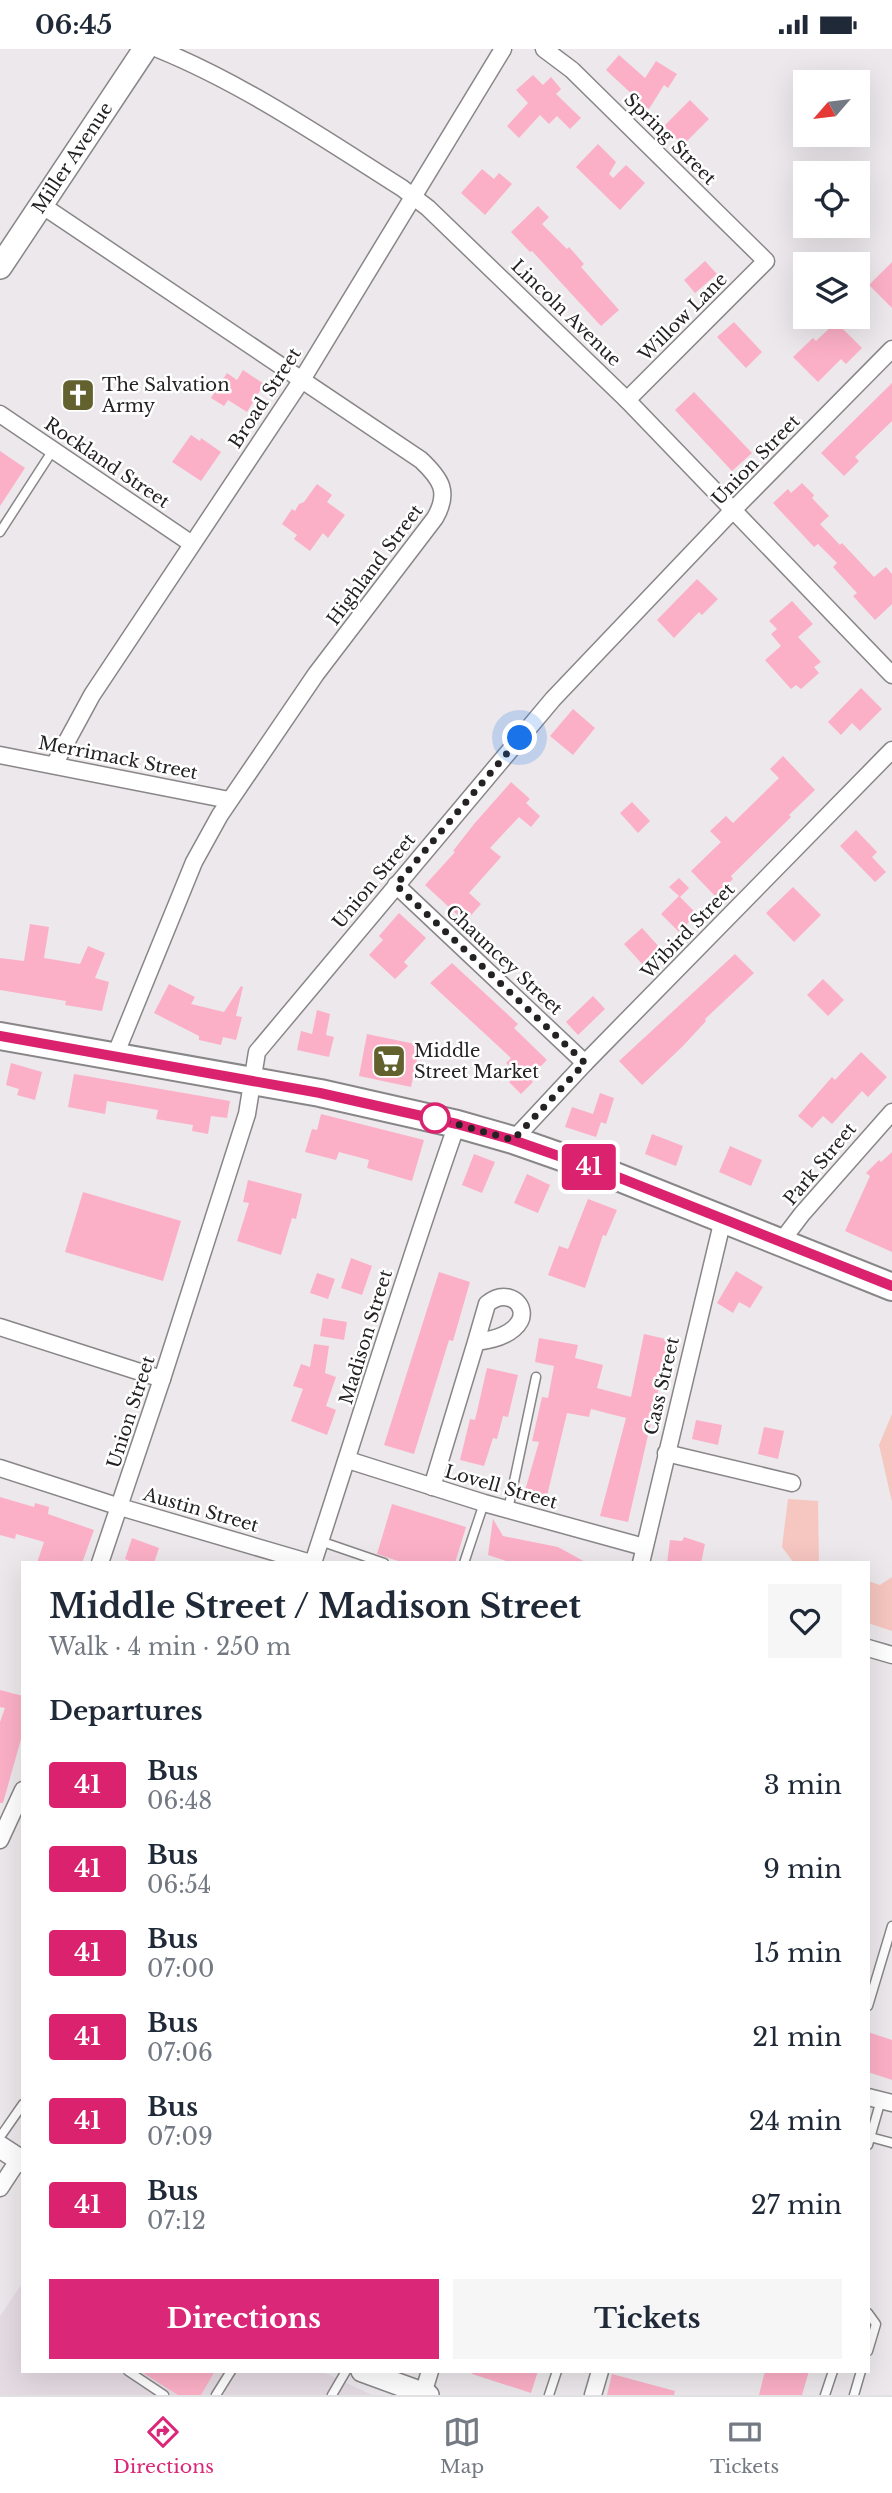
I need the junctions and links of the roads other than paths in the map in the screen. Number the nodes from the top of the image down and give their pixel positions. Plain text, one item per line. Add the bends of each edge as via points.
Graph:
1 (145, 49) edge
2 (158, 49) edge
3 (503, 49) edge
4 (544, 49) edge
5 (415, 196) junction
6 (40, 204) junction
7 (766, 261) joint
8 (0, 267) edge
9 (892, 349) edge
10 (303, 378) junction
11 (627, 400) junction
12 (0, 414) edge
13 (54, 450) junction
14 (733, 510) junction
15 (0, 532) edge
16 (192, 544) junction
17 (892, 675) edge
18 (892, 750) edge
19 (0, 755) edge
20 (54, 765) junction
21 (229, 800) junction
22 (396, 885) junction
23 (0, 1036) edge
24 (114, 1058) junction
25 (585, 1063) junction
26 (253, 1081) junction
27 (892, 1112) edge
28 (457, 1124) junction
29 (513, 1140) junction
30 (723, 1219) junction
31 (780, 1243) junction
32 (892, 1287) edge
33 (0, 1327) edge
34 (476, 1342) dead end
35 (536, 1377) dead end
36 (162, 1379) junction
37 (666, 1453) junction
38 (348, 1459) junction
39 (0, 1468) edge
40 (792, 1483) dead end
41 (432, 1487) junction
42 (484, 1503) junction
43 (120, 1507) junction
44 (508, 1510) junction
45 (320, 1541) junction
46 (643, 1555) edge
47 (101, 1561) edge
48 (305, 1561) edge
49 (313, 1561) edge
50 (378, 1561) edge
51 (465, 1561) edge
52 (870, 1649) edge
53 (892, 1655) edge
54 (21, 1794) edge
55 (12, 1812) edge
56 (0, 1840) edge
57 (892, 1926) edge
58 (870, 1999) edge
59 (880, 2100) edge
60 (21, 2107) edge
61 (0, 2137) edge
62 (870, 2137) edge
63 (870, 2141) edge
64 (892, 2143) edge
65 (0, 2147) edge
66 (21, 2160) edge
67 (0, 2188) edge
68 (870, 2316) edge
69 (870, 2344) edge
70 (131, 2373) edge
71 (230, 2373) edge
72 (345, 2373) edge
73 (366, 2373) edge
74 (430, 2373) edge
75 (556, 2373) edge
76 (599, 2373) edge
77 (832, 2373) edge
78 (861, 2373) edge
79 (400, 2391) edge
80 (426, 2394) edge
81 (164, 2395) edge
82 (216, 2395) edge
83 (332, 2395) edge
84 (549, 2395) edge
85 (593, 2395) edge
86 (825, 2395) edge
87 (854, 2395) edge

1 - 6 main road, Miller Avenue
2 - 5 street, Lincoln Avenue via 230,83
3 - 5 street, Broad Street
4 - 7 street, Spring Street via 572,70
5 - 10 street, Broad Street
5 - 11 street, Lincoln Avenue
6 - 8 main road, Miller Avenue
6 - 10 street, Highland Street
7 - 11 street, Willow Lane
9 - 14 street, Union Street
10 - 16 street, Broad Street
10 - 21 street, Highland Street via 421,460 441,484 442,506
11 - 14 street, Lincoln Avenue
12 - 13 street, Rockland Street
13 - 15 lane
13 - 16 street, Rockland Street
14 - 17 street, Lincoln Avenue
14 - 22 street, Union Street via 553,699
16 - 20 street, Broad Street via 92,695
18 - 25 street, Wibird Street
19 - 20 street, Merrimack Street
20 - 21 street, Merrimack Street
21 - 24 street, Highland Street via 194,862
22 - 25 street, Chauncey Street
22 - 26 street, Union Street via 257,1052
23 - 24 main road
24 - 26 main road
25 - 29 street, Wibird Street
26 - 28 main road
26 - 36 street, Union Street via 247,1114
27 - 31 street, Park Street
28 - 29 main road
28 - 38 street, Madison Street
29 - 30 main road
30 - 31 main road
30 - 37 street, Cass Street
31 - 32 main road
33 - 36 street
34 - 41 street
35 - 44 lane
36 - 43 street, Union Street
37 - 40 street
37 - 46 street, Cass Street
38 - 41 street, Lovell Street
38 - 45 street, Madison Street
39 - 43 street, Austin Street
41 - 42 street, Lovell Street
42 - 44 street, Lovell Street
42 - 51 lane
43 - 47 street, Union Street
43 - 48 street, Austin Street
44 - 46 street, Lovell Street
45 - 49 street, Madison Street
45 - 50 lane
52 - 53 street
54 - 55 street
55 - 56 street
57 - 58 lane
59 - 62 lane
60 - 61 lane
63 - 64 lane
65 - 66 street
66 - 67 street
68 - 69 lane via 876,2324
70 - 81 lane
71 - 82 lane
72 - 83 lane
73 - 79 street
74 - 80 street
75 - 84 lane
76 - 85 street
77 - 86 lane
78 - 87 lane
79 - 80 street

